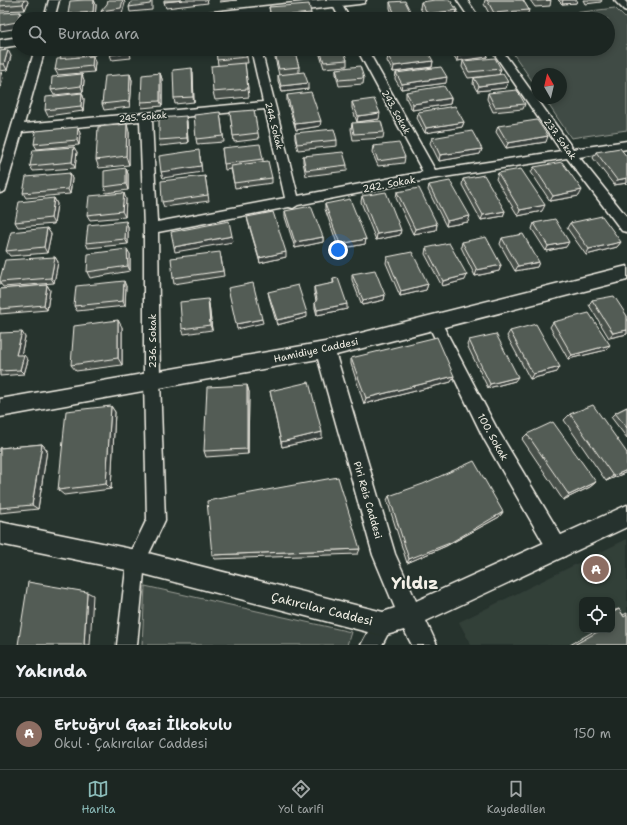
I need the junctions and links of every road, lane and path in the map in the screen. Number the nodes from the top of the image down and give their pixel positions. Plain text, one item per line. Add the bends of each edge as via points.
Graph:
1 (54, 0) edge
2 (359, 0) edge
3 (462, 0) edge
4 (620, 0) edge
5 (313, 2) edge
6 (336, 2) junction
7 (627, 8) edge
8 (51, 12) edge
9 (263, 12) edge
10 (341, 12) edge
11 (470, 12) edge
12 (12, 42) edge
13 (0, 44) edge
14 (38, 56) edge
15 (258, 56) edge
16 (366, 56) edge
17 (501, 56) edge
18 (269, 105) junction
19 (146, 116) junction
20 (17, 129) junction
21 (627, 145) edge
22 (570, 154) junction
23 (431, 175) junction
24 (0, 188) edge
25 (293, 203) junction
26 (627, 227) edge
27 (152, 228) junction
28 (627, 274) edge
29 (434, 322) junction
30 (325, 350) junction
31 (152, 380) junction
32 (0, 408) edge
33 (627, 516) edge
34 (0, 533) edge
35 (558, 549) junction
36 (136, 561) junction
37 (410, 616) junction
38 (383, 624) junction
39 (128, 645) edge
40 (371, 645) edge
41 (425, 645) edge

1 - 8 street
2 - 6 main road
3 - 11 street
4 - 7 street
5 - 6 main road
5 - 9 main road
6 - 10 street
12 - 13 main road
14 - 20 street
15 - 18 street, 244. Sokak
16 - 23 street, 243. Sokak
17 - 22 street, 237. Sokak
18 - 19 street, 245. Sokak
18 - 25 street, 244. Sokak
19 - 20 street, 245. Sokak
19 - 27 street, 236. Sokak
20 - 24 street
21 - 22 street, 242. Sokak
22 - 23 street, 242. Sokak
22 - 26 street, 237. Sokak
23 - 25 street, 242. Sokak
25 - 27 street, 242. Sokak
27 - 31 street, 236. Sokak
28 - 29 street, Hamidiye Caddesi
29 - 30 street, Hamidiye Caddesi
29 - 35 street, 100. Sokak via 490,433
30 - 31 street, Hamidiye Caddesi
30 - 37 street, Piri Reis Caddesi via 384,555
31 - 32 street, Hamidiye Caddesi
31 - 36 street, 236. Sokak via 156,520
33 - 35 street, Çakırcılar Caddesi
34 - 36 street, Çakırcılar Caddesi
35 - 37 street, Çakırcılar Caddesi
36 - 38 street, Çakırcılar Caddesi
36 - 39 street
37 - 38 street, Çakırcılar Caddesi
37 - 41 street, Piri Reis Caddesi
38 - 40 street

